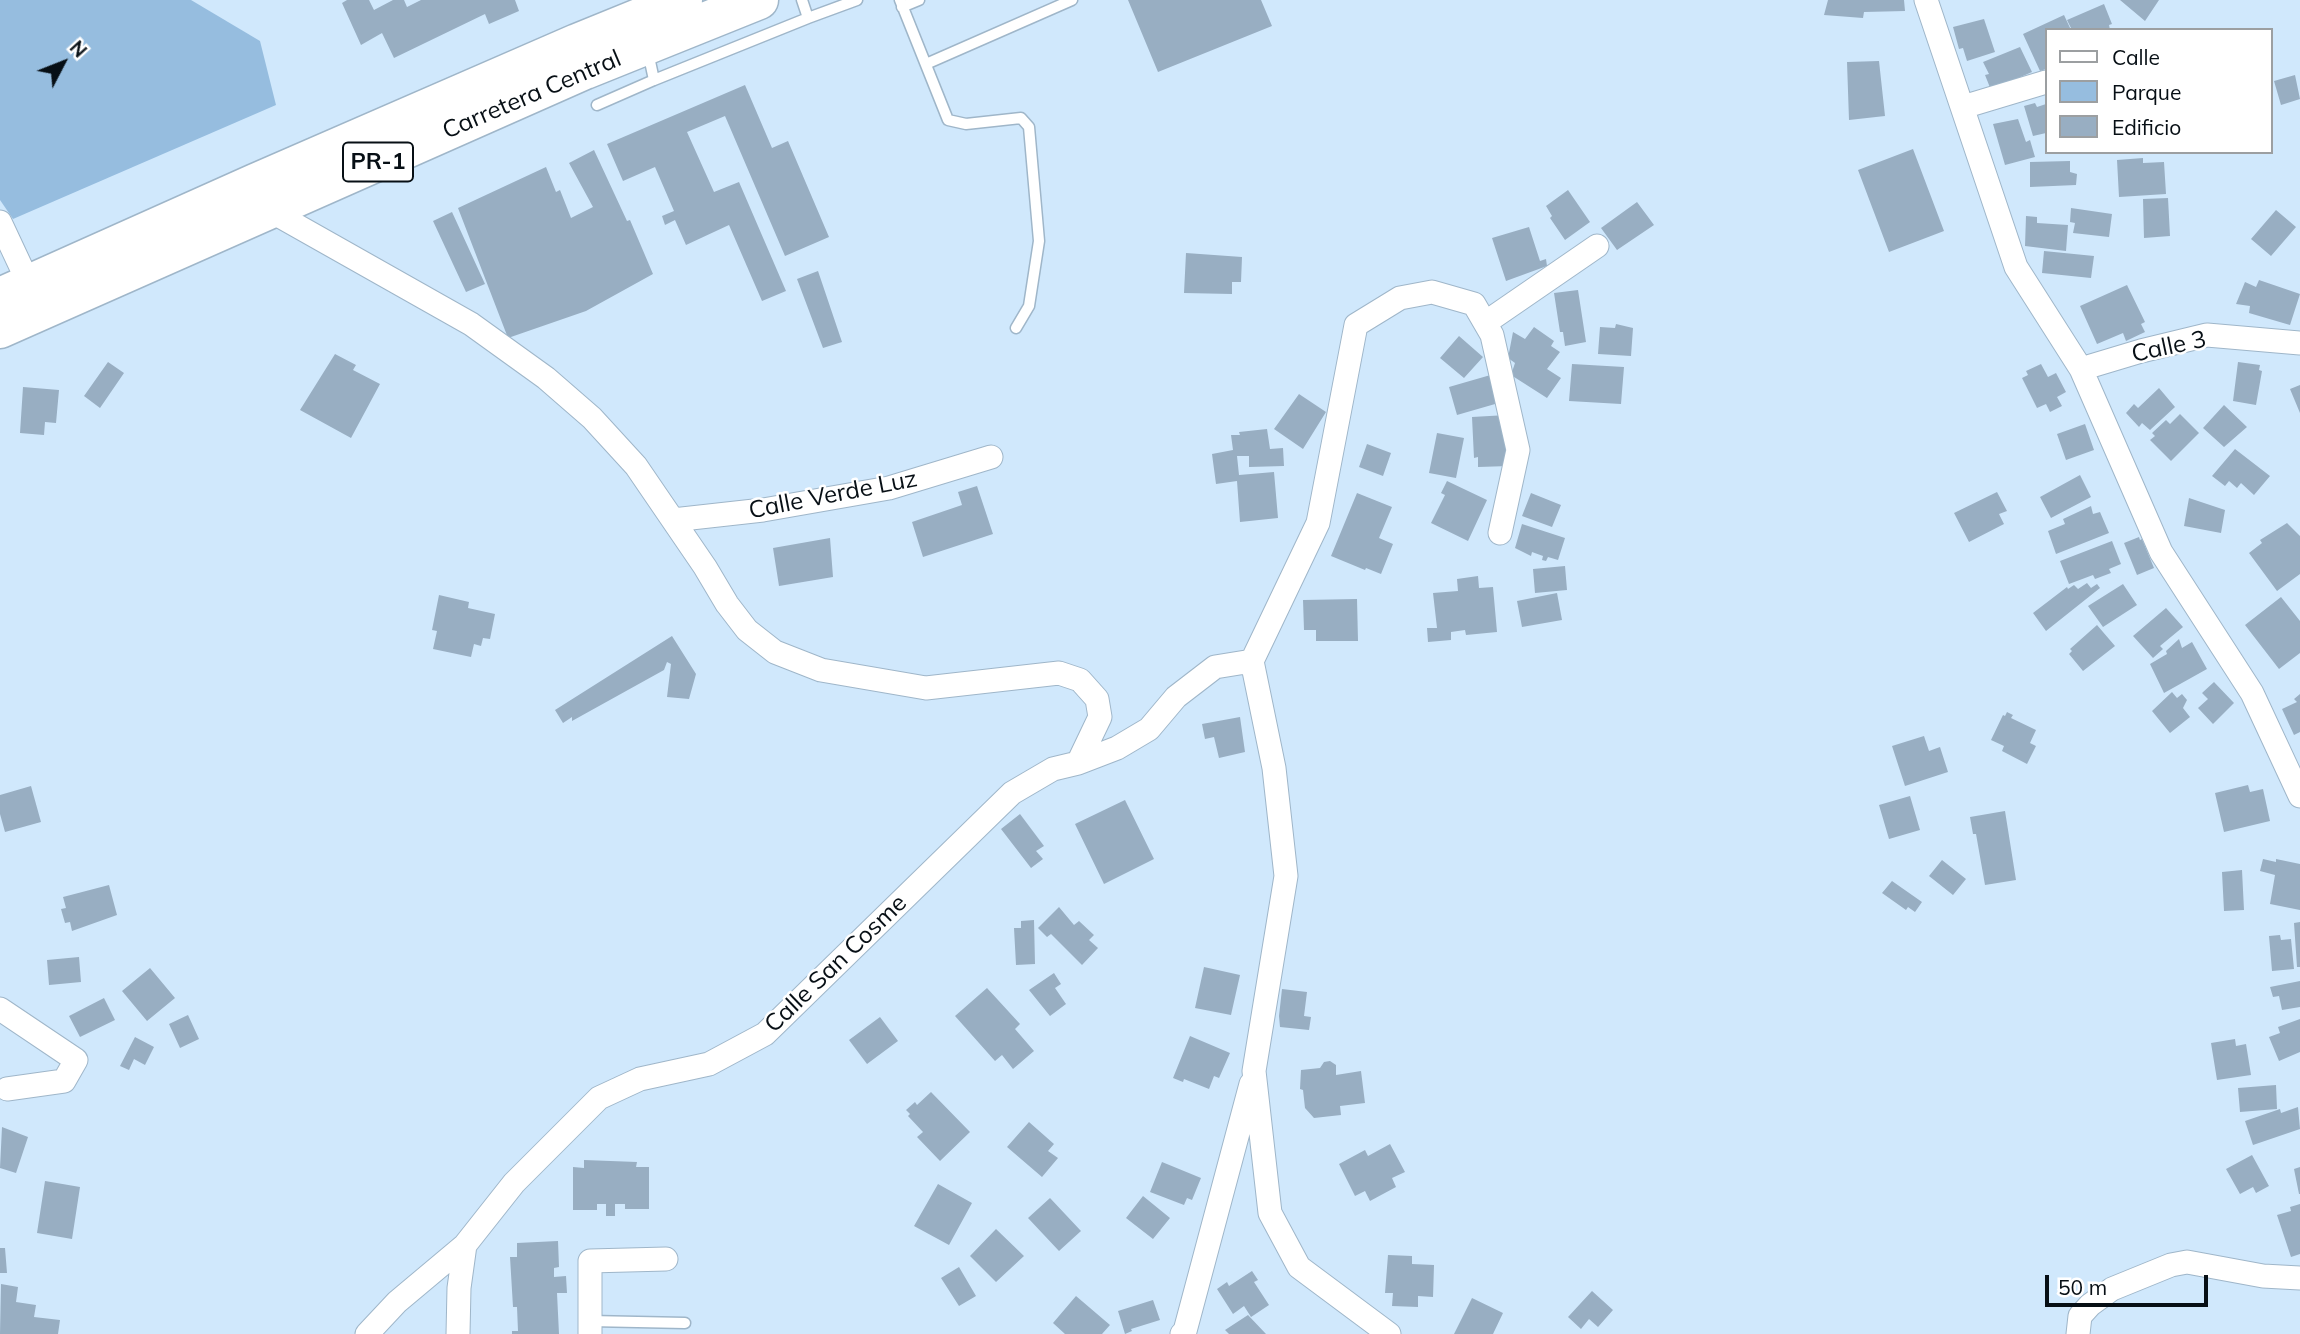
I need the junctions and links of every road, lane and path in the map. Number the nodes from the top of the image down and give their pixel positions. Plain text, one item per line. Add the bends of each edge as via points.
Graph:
1 (682, 0) edge
2 (759, 0) edge
3 (802, 0) edge
4 (857, 0) edge
5 (919, 0) edge
6 (1072, 0) edge
7 (1926, 0) edge
8 (901, 3) edge
9 (808, 18) junction
10 (650, 63) junction
11 (926, 64) junction
12 (2044, 83) edge
13 (597, 105) dead end
14 (1963, 107) junction
15 (262, 197) junction
16 (0, 222) edge
17 (1597, 246) dead end
18 (15, 290) edge
19 (1485, 323) junction
20 (1016, 328) dead end
21 (0, 329) edge
22 (2300, 343) edge
23 (2081, 369) junction
24 (991, 457) dead end
25 (673, 520) junction
26 (1500, 533) dead end
27 (1252, 661) junction
28 (1078, 763) junction
29 (2300, 796) edge
30 (0, 1009) edge
31 (1254, 1071) junction
32 (7, 1090) dead end
33 (465, 1245) junction
34 (666, 1259) dead end
35 (2300, 1278) edge
36 (685, 1323) dead end
37 (590, 1328) edge
38 (367, 1334) edge
39 (458, 1334) edge
40 (1182, 1334) edge
41 (1389, 1334) edge
42 (2078, 1334) edge

1 - 15 highway, Carretera Central / PR-1 via 577,43
2 - 10 highway, Carretera Central / PR-1
3 - 9 lane
4 - 9 lane
5 - 8 lane
6 - 11 lane
7 - 14 street
8 - 11 lane
9 - 10 lane
10 - 13 lane
10 - 15 highway, Carretera Central / PR-1
11 - 20 lane via 948,120 966,124 1021,118 1028,127 1039,241 1029,306
12 - 14 street
14 - 23 street via 2015,267
15 - 18 highway, Carretera Central / PR-1
15 - 21 highway, Carretera Central / PR-1
15 - 25 street via 471,324 546,379 592,418 636,466
16 - 18 street
17 - 19 street
19 - 26 street via 1492,335 1518,450
19 - 27 street via 1474,304 1432,292 1400,298 1356,325 1318,523
22 - 23 street, Calle 3 via 2207,335
23 - 29 street via 2161,552 2252,694
24 - 25 street, Calle Verde Luz via 889,488
25 - 28 street via 747,630 775,652 821,670 926,688 1059,673 1080,680 1097,699 1100,716
27 - 28 street, Calle San Cosme via 1215,667 1176,697 1149,729
27 - 31 street via 1274,768 1286,876
28 - 33 street, Calle San Cosme via 1053,769 1012,793 765,1034 709,1064 640,1079 599,1098 513,1183
30 - 32 street via 76,1060 64,1081
31 - 40 street
31 - 41 street via 1270,1213 1299,1267
33 - 38 street via 397,1302
33 - 39 street, Calle San Cosme
34 - 37 street via 590,1261
35 - 42 street via 2188,1262 2171,1265 2112,1289 2090,1305 2080,1316
36 - 37 lane

